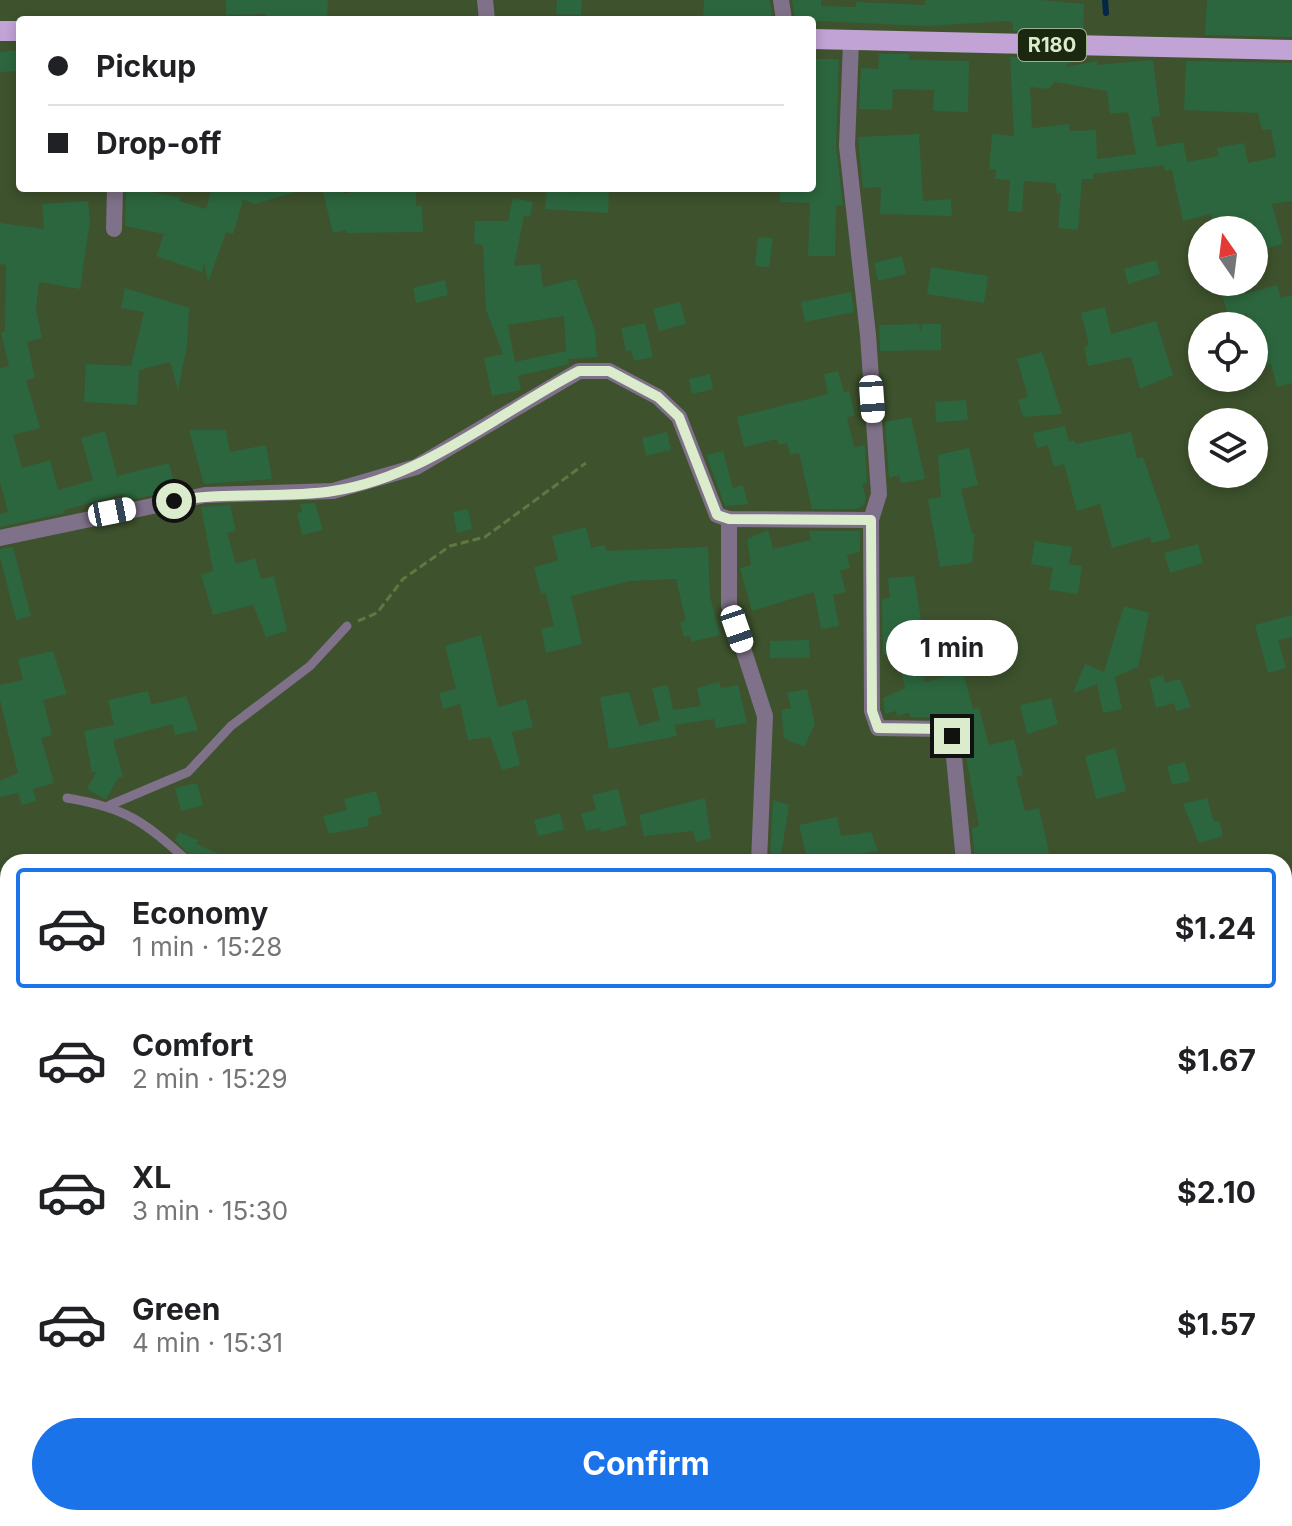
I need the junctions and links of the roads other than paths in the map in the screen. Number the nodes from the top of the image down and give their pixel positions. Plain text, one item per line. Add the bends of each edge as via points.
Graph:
1 (816, 39) edge
2 (851, 42) junction
3 (1292, 50) edge
4 (115, 192) edge
5 (114, 229) dead end
6 (729, 519) junction
7 (871, 520) junction
8 (0, 538) edge
9 (347, 626) road end
10 (67, 798) dead end
11 (110, 805) junction
12 (180, 854) edge
13 (759, 854) edge
14 (963, 854) edge

1 - 2 main road, R180
2 - 3 main road, R180
2 - 7 street via 847,146 879,494
4 - 5 street
6 - 7 street
6 - 8 street via 717,515 679,417 658,397 609,371 579,371 416,467 333,491 205,495
6 - 13 street via 729,605 765,716
7 - 14 street via 872,711 878,728 944,729 952,736
9 - 11 lane via 310,666 231,726 188,772
10 - 11 lane
11 - 12 lane via 143,821

